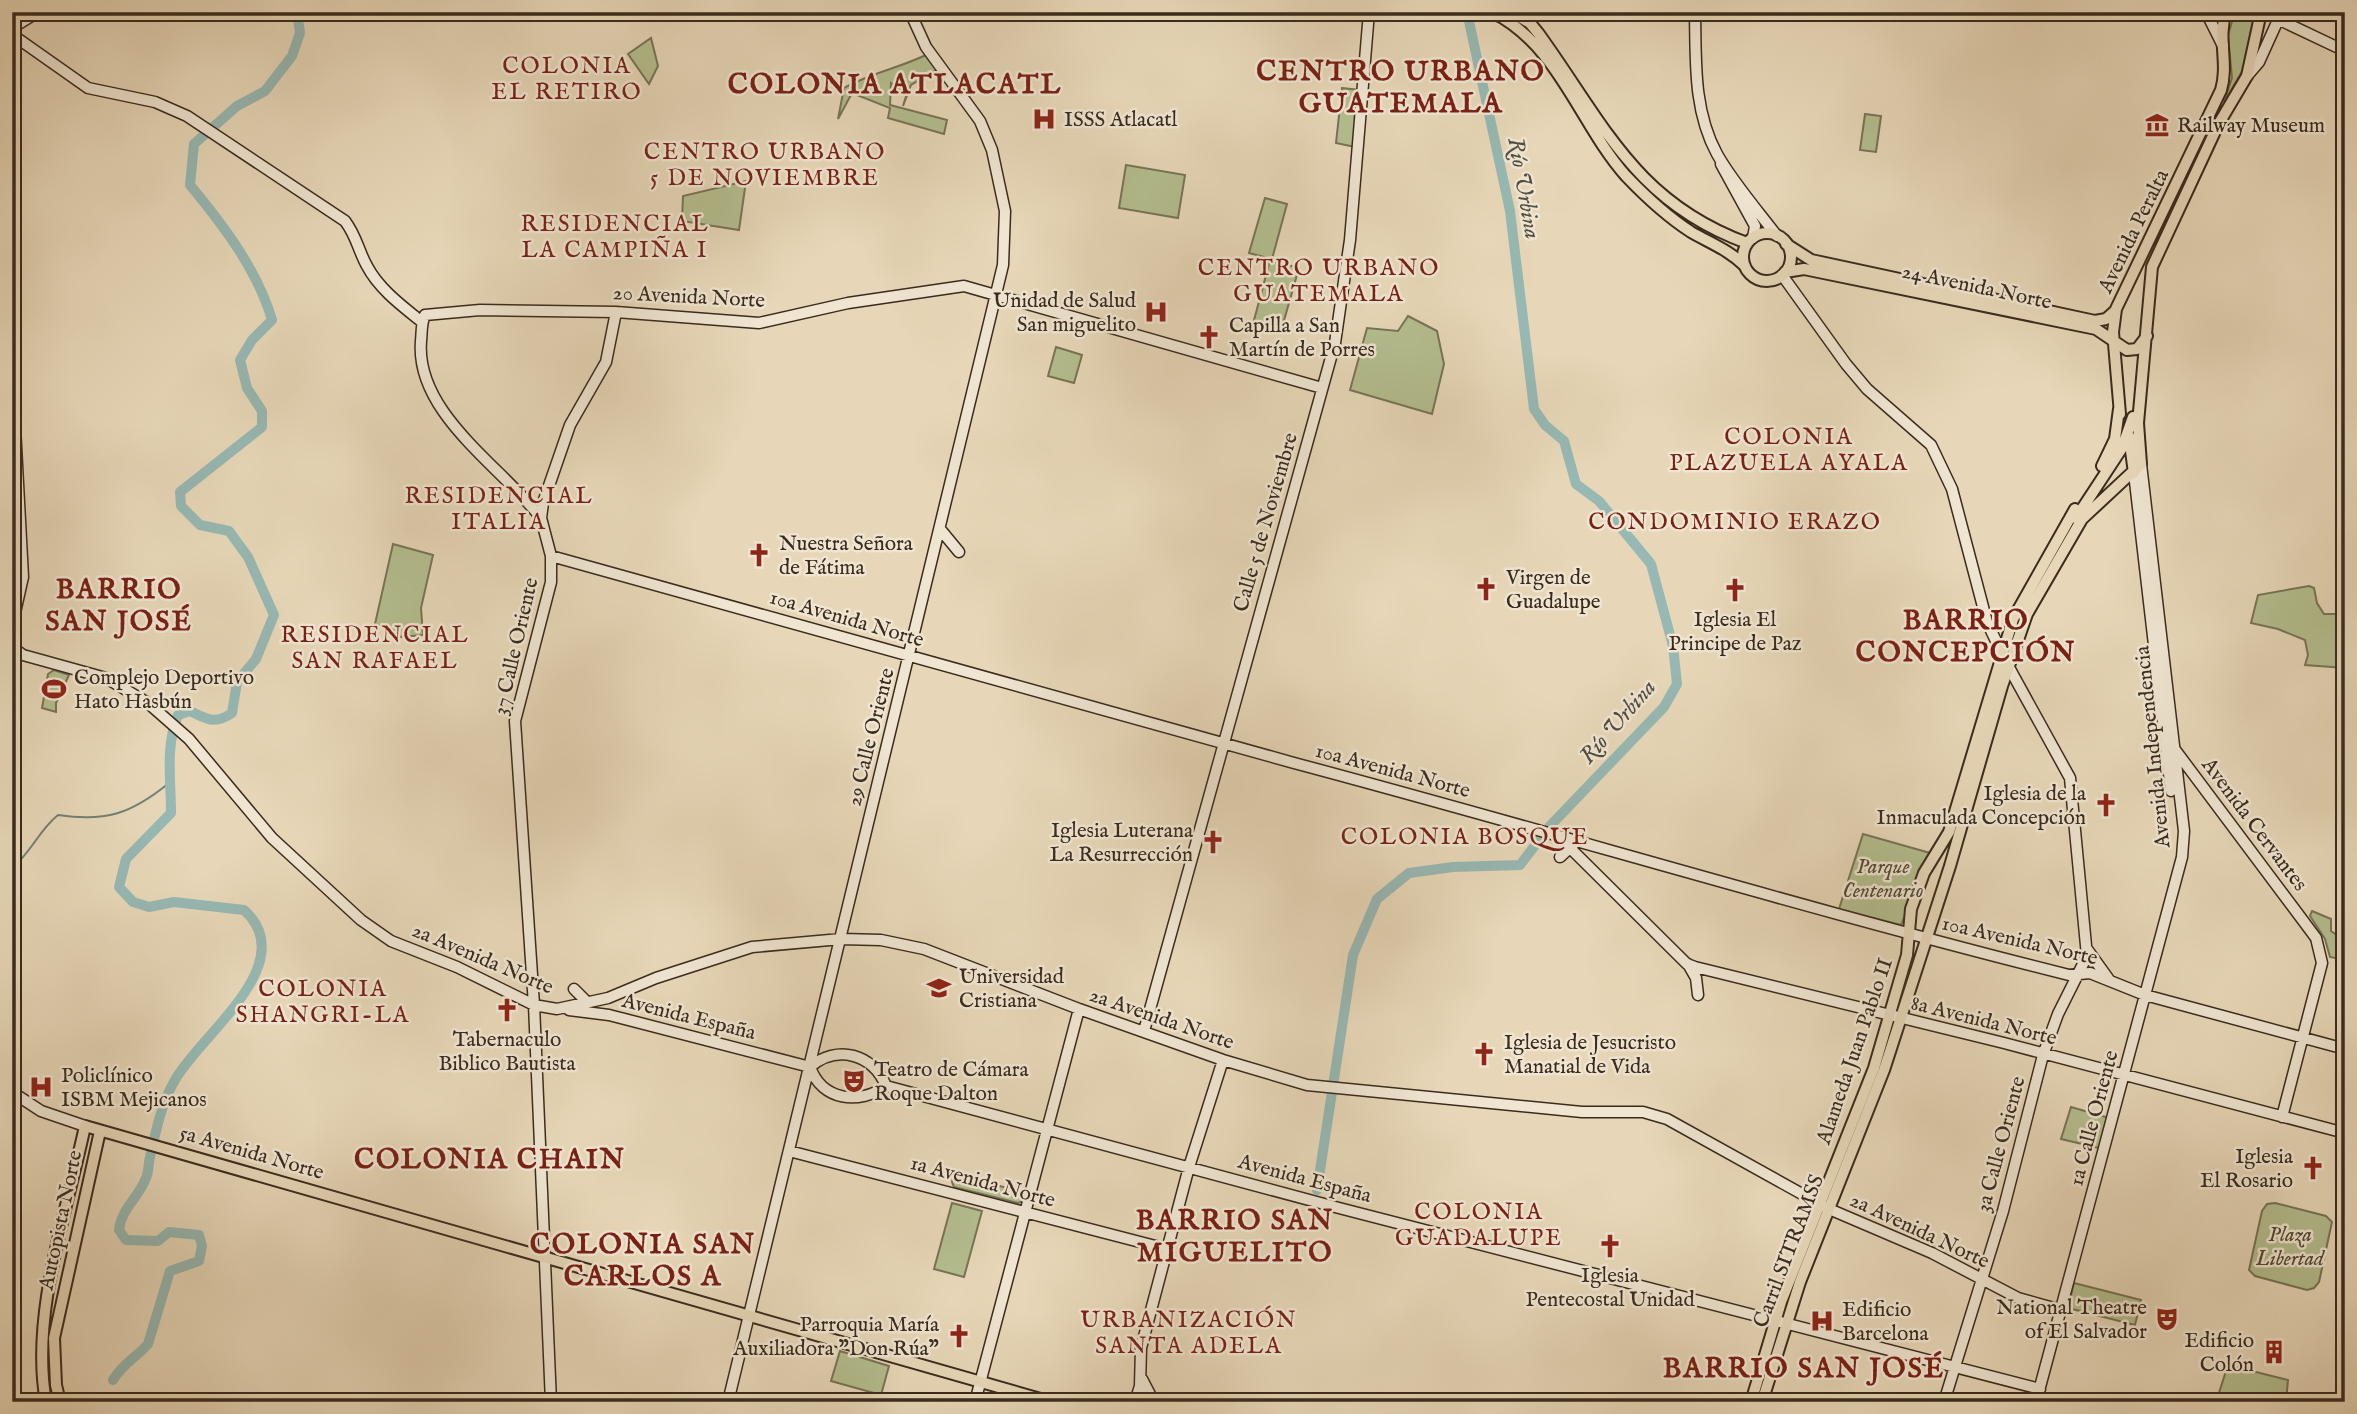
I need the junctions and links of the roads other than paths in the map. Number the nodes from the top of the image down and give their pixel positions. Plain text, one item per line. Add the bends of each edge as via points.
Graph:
1 (38, 12) edge
2 (910, 12) edge
3 (1369, 12) edge
4 (1492, 12) edge
5 (1511, 12) edge
6 (1695, 12) edge
7 (2206, 12) edge
8 (2229, 12) edge
9 (2261, 12) edge
10 (2278, 20) junction
11 (13, 35) edge
12 (2224, 50) junction
13 (2345, 51) edge
14 (2247, 76) junction
15 (2215, 119) junction
16 (1719, 157) junction
17 (2158, 235) junction
18 (1781, 240) junction
19 (1750, 241) junction
20 (1745, 266) junction
21 (1784, 274) junction
22 (997, 294) junction
23 (2116, 309) junction
24 (616, 312) junction
25 (422, 322) junction
26 (2145, 339) junction
27 (2116, 344) junction
28 (1322, 388) junction
29 (2119, 409) junction
30 (12, 419) edge
31 (2123, 422) junction
32 (2129, 435) junction
33 (2108, 468) junction
34 (2138, 468) junction
35 (541, 518) junction
36 (940, 529) junction
37 (551, 556) junction
38 (934, 556) junction
39 (12, 626) edge
40 (12, 647) edge
41 (910, 656) junction
42 (2005, 661) junction
43 (1223, 743) junction
44 (2172, 746) junction
45 (1557, 836) junction
46 (1584, 843) junction
47 (1569, 847) junction
48 (1599, 847) junction
49 (1560, 857) dead end
50 (2182, 857) junction
51 (1586, 864) junction
52 (1917, 936) junction
53 (841, 939) junction
54 (2087, 949) junction
55 (1687, 964) junction
56 (2079, 974) junction
57 (2110, 981) junction
58 (574, 989) dead end
59 (1698, 995) dead end
60 (2145, 995) junction
61 (608, 998) junction
62 (587, 1002) junction
63 (534, 1005) junction
64 (553, 1009) junction
65 (1079, 1009) junction
66 (608, 1015) junction
67 (1894, 1017) junction
68 (534, 1028) junction
69 (1144, 1031) junction
70 (2304, 1039) junction
71 (2345, 1049) edge
72 (2043, 1055) junction
73 (1223, 1060) junction
74 (810, 1067) junction
75 (2124, 1076) junction
76 (886, 1086) junction
77 (12, 1092) edge
78 (2282, 1117) junction
79 (85, 1126) junction
80 (1046, 1129) junction
81 (100, 1131) junction
82 (2345, 1133) edge
83 (789, 1150) junction
84 (1189, 1167) junction
85 (1825, 1207) junction
86 (1025, 1213) junction
87 (1167, 1249) junction
88 (547, 1258) junction
89 (1981, 1279) junction
90 (2061, 1310) junction
91 (749, 1313) junction
92 (1780, 1323) junction
93 (1955, 1368) junction
94 (1141, 1375) junction
95 (981, 1380) junction
96 (2040, 1389) junction
97 (46, 1402) edge
98 (60, 1402) edge
99 (551, 1402) edge
100 (728, 1402) edge
101 (975, 1402) edge
102 (1051, 1402) edge
103 (1135, 1402) edge
104 (1154, 1402) edge
105 (1751, 1402) edge
106 (1759, 1402) edge
107 (1944, 1402) edge
108 (2036, 1402) edge

1 - 11 street
2 - 22 street, 29 Calle Oriente via 926,47 979,121 992,150 1006,238
3 - 28 street, Calle 5 de Noviembre via 1350,240 1335,343
4 - 20 main road via 1516,26 1544,54 1625,174 1677,221
5 - 19 main road via 1539,34 1633,169 1687,214 1719,232
6 - 16 street via 1697,91
7 - 12 street
8 - 12 main road, Avenida Peralta via 2222,30
8 - 15 main road, Carril SITRAMSS via 2228,81
9 - 10 street
9 - 14 main road, Avenida Peralta
9 - 15 main road, Carril SITRAMSS via 2244,73
10 - 13 street
10 - 14 street, Avenida Peralta via 2259,62
11 - 25 street via 88,88 170,107 345,221 358,238 375,280
12 - 23 main road, Avenida Peralta via 2221,90
14 - 26 main road, Avenida Peralta via 2218,125 2158,250 2151,273
15 - 17 main road, Carril SITRAMSS
16 - 18 street
16 - 19 street via 1755,226
17 - 26 main road, Carril SITRAMSS via 2146,276
17 - 27 main road, Carril SITRAMSS via 2120,310
18 - 19 main road via 1766,233
18 - 21 main road via 1790,257
18 - 23 main road, 24 Avenida Norte via 1811,260 2095,321 2110,317
19 - 20 main road via 1743,254
20 - 21 main road via 1762,280
21 - 27 main road, 24 Avenida Norte via 1804,270 2096,329
21 - 42 street via 1846,364 1939,456 1984,612
22 - 24 street, 20 Avenida Norte via 950,286 759,323
22 - 28 street, 20 Avenida Norte
22 - 36 street, 29 Calle Oriente
23 - 27 main road, Avenida Peralta
24 - 25 street, 20 Avenida Norte via 471,310 428,314
24 - 35 street, 37 Calle Oriente via 606,362 570,425
25 - 35 street via 420,359 428,388 460,431
26 - 27 main road via 2133,350
26 - 32 main road, Carril SITRAMSS
26 - 34 main road, Avenida Peralta
27 - 29 main road, Avenida Peralta
27 - 31 main road, Carril SITRAMSS
28 - 43 street, Calle 5 de Noviembre
29 - 31 main road, Avenida Peralta
29 - 42 main road, Alameda Juan Pablo II via 2112,449 2023,597
30 - 39 street via 23,577
31 - 32 main road, Avenida Peralta
31 - 33 main road, Carril SITRAMSS
32 - 33 main road, Carril SITRAMSS
32 - 34 main road, Avenida Peralta
33 - 42 main road, Carril SITRAMSS via 2029,595
34 - 42 main road, Alameda Juan Pablo II via 2079,524 2030,607
34 - 44 street, Avenida Independencia
34 - 50 street, Avenida Independencia via 2162,726
35 - 37 street, 37 Calle Oriente
36 - 38 street, 29 Calle Oriente
36 - 38 street via 959,552 946,550
37 - 41 street, 10a Avenida Norte
37 - 63 street, 37 Calle Oriente via 548,597 515,727
38 - 41 street, 29 Calle Oriente
40 - 63 street, 2a Avenida Norte via 23,655 106,678 160,712 193,743 272,838 361,920 391,941
41 - 43 street, 10a Avenida Norte
41 - 53 street, 29 Calle Oriente
42 - 52 main road, Alameda Juan Pablo II
42 - 52 main road, Carril SITRAMSS via 1952,840 1916,909
42 - 52 main road, Alameda Juan Pablo II via 1949,832 1922,879 1910,915
42 - 54 street via 2070,779
43 - 45 street, 10a Avenida Norte
43 - 69 street, Calle 5 de Noviembre
44 - 50 street, Avenida Independencia
44 - 70 street, Avenida Cervantes via 2316,938 2322,963
45 - 46 street, 10a Avenida Norte
45 - 47 street
46 - 47 street
46 - 48 street, 10a Avenida Norte
47 - 49 street
47 - 51 street
48 - 51 street via 1587,854
48 - 52 street, 10a Avenida Norte
50 - 60 street, 1a Calle Oriente
51 - 55 street
52 - 56 street, 10a Avenida Norte
52 - 67 main road, Alameda Juan Pablo II
52 - 67 main road, Carril SITRAMSS
52 - 67 main road, Alameda Juan Pablo II via 1907,955
53 - 61 street, 2a Avenida Norte via 752,947
53 - 65 street, 2a Avenida Norte via 881,940 924,949
53 - 74 street, 29 Calle Oriente
54 - 56 street, 3a Calle Oriente via 2087,961
54 - 57 street
55 - 59 street via 1696,978
55 - 67 street, 8a Avenida Norte
56 - 57 street, 10a Avenida Norte
56 - 72 street, 3a Calle Oriente
57 - 60 street, 10a Avenida Norte
58 - 62 street
60 - 70 street, 10a Avenida Norte
60 - 75 street, 1a Calle Oriente
61 - 62 street, 2a Avenida Norte
61 - 66 street via 604,1006
62 - 64 street, 2a Avenida Norte
63 - 64 street, 2a Avenida Norte
63 - 68 street, 37 Calle Oriente
64 - 66 street, Avenida España
64 - 68 street
65 - 69 street, 2a Avenida Norte
65 - 80 street
66 - 74 street, Avenida España
67 - 72 street, 8a Avenida Norte
67 - 85 main road, Carril SITRAMSS via 1879,1070
68 - 88 street, 37 Calle Oriente
69 - 73 street, 2a Avenida Norte
70 - 71 street, 10a Avenida Norte
70 - 78 street
72 - 75 street, 8a Avenida Norte
72 - 89 street, 3a Calle Oriente
73 - 84 street
73 - 85 street, 2a Avenida Norte via 1339,1089 1582,1112 1643,1112 1667,1119
74 - 76 street via 826,1090 845,1098 867,1097
74 - 76 street via 828,1056 850,1054 870,1063
74 - 83 street, 29 Calle Oriente
75 - 78 street, 8a Avenida Norte
75 - 90 street, 1a Calle Oriente
76 - 80 street, Avenida España
77 - 79 street, 5a Avenida Norte via 41,1111
78 - 82 street, 8a Avenida Norte
79 - 81 main road, 5a Avenida Norte
79 - 97 main road, Autopista Norte via 41,1335
80 - 84 street, Avenida España
80 - 86 street
81 - 88 main road, 5a Avenida Norte
81 - 98 main road, Autopista Norte via 54,1338
83 - 86 street, 1a Avenida Norte
83 - 91 street, 29 Calle Oriente
84 - 87 street
84 - 92 street, Avenida España
85 - 89 street, 2a Avenida Norte
85 - 92 main road, Carril SITRAMSS
86 - 87 street, 1a Avenida Norte
86 - 95 street
87 - 94 street via 1141,1349
88 - 91 main road, 5a Avenida Norte
88 - 99 street, 37 Calle Oriente
89 - 90 street, 2a Avenida Norte via 2018,1298
89 - 93 street, 3a Calle Oriente
90 - 96 street, 1a Calle Oriente
91 - 95 main road, 5a Avenida Norte
91 - 100 street, 29 Calle Oriente
92 - 93 street, Avenida España
92 - 105 main road
92 - 106 main road, Carril SITRAMSS
93 - 96 street, Avenida España
93 - 107 street, 3a Calle Oriente
94 - 103 street
94 - 104 street
95 - 101 street
95 - 102 main road, 5a Avenida Norte
96 - 108 street, 1a Calle Oriente

